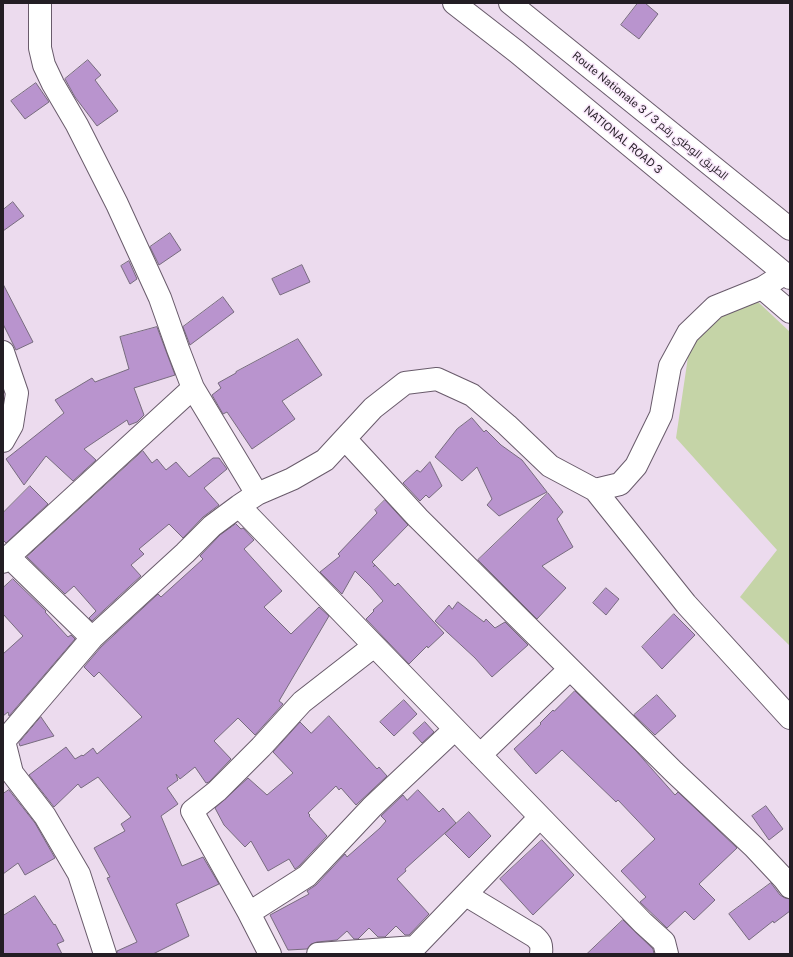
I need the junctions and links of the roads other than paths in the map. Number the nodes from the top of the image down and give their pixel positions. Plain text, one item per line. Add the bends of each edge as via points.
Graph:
1 (40, 3) edge
2 (454, 3) edge
3 (510, 3) edge
4 (790, 229) edge
5 (787, 276) edge
6 (762, 288) junction
7 (790, 312) edge
8 (3, 352) edge
9 (193, 388) junction
10 (346, 440) junction
11 (3, 441) edge
12 (595, 490) junction
13 (257, 494) junction
14 (239, 506) junction
15 (6, 560) edge
16 (92, 638) junction
17 (374, 646) junction
18 (570, 669) junction
19 (790, 718) edge
20 (455, 729) junction
21 (3, 741) edge
22 (480, 755) junction
23 (8, 775) edge
24 (540, 817) junction
25 (790, 887) edge
26 (466, 894) junction
27 (249, 914) junction
28 (415, 950) edge
29 (105, 954) edge
30 (270, 954) edge
31 (318, 954) edge
32 (541, 954) edge
33 (667, 954) edge

1 - 9 main road via 40,48 44,66 77,125 160,298
2 - 5 main road, NATIONAL ROAD 3
3 - 4 main road, Route Nationale 3 / الطريق الوطني رقم 3
5 - 6 main road
6 - 7 main road
6 - 12 main road via 715,307 688,333 670,366 661,415 636,466 620,484
8 - 11 main road via 18,393 12,425
9 - 13 main road
9 - 15 main road
10 - 12 main road via 373,408 405,383 437,379 472,395 550,466
10 - 13 main road via 325,460 292,479
10 - 18 main road via 418,518
12 - 19 main road via 686,604
13 - 14 main road
14 - 16 main road via 212,526
14 - 17 main road
15 - 16 main road
16 - 21 main road
17 - 20 main road
17 - 27 main road via 302,702 262,747 217,791 192,811
18 - 22 main road
18 - 25 main road via 754,847
20 - 22 main road
20 - 27 main road via 372,808 307,876
21 - 23 main road
22 - 24 main road
23 - 29 main road via 45,816 79,874
24 - 26 main road
24 - 33 main road via 664,942
26 - 28 main road
26 - 32 main road via 534,936 542,946
27 - 30 main road
28 - 31 main road

